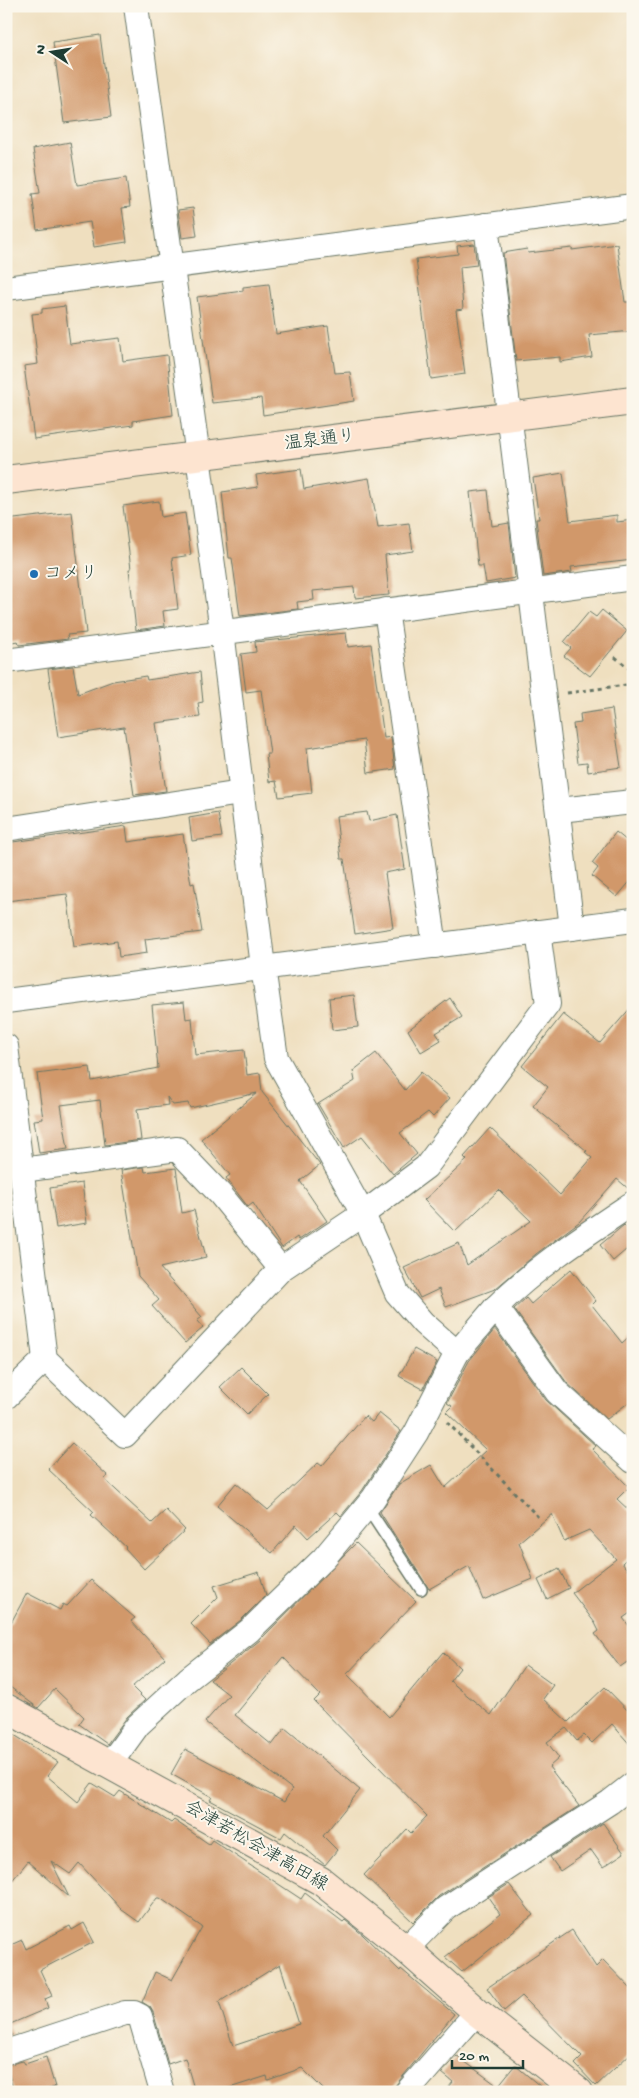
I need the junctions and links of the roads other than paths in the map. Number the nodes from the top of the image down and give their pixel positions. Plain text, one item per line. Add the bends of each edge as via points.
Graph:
1 (136, 6) edge
2 (633, 206) edge
3 (486, 225) junction
4 (172, 266) junction
5 (6, 288) edge
6 (633, 401) edge
7 (511, 417) junction
8 (198, 457) junction
9 (6, 480) edge
10 (633, 578) edge
11 (531, 591) junction
12 (386, 610) junction
13 (222, 631) junction
14 (6, 660) edge
15 (241, 793) junction
16 (633, 802) edge
17 (559, 810) junction
18 (6, 829) edge
19 (633, 920) edge
20 (572, 928) junction
21 (538, 932) junction
22 (435, 946) junction
23 (263, 967) junction
24 (6, 1001) edge
25 (6, 1046) edge
26 (22, 1170) junction
27 (633, 1203) edge
28 (363, 1214) junction
29 (281, 1269) junction
30 (496, 1307) junction
31 (457, 1353) junction
32 (45, 1359) junction
33 (6, 1397) edge
34 (628, 1447) edge
35 (367, 1507) junction
36 (421, 1589) dead end
37 (6, 1708) edge
38 (108, 1765) junction
39 (633, 1784) edge
40 (406, 1949) junction
41 (477, 2012) junction
42 (6, 2052) edge
43 (162, 2092) edge
44 (407, 2092) edge
45 (580, 2092) edge

1 - 4 street
2 - 3 street
3 - 4 street
3 - 7 street
4 - 5 street
4 - 8 street
6 - 7 main road, 温泉通り
7 - 8 main road, 温泉通り
7 - 11 street
8 - 9 main road, 温泉通り
8 - 13 street
10 - 11 street
11 - 12 street
11 - 17 street
12 - 13 street
12 - 22 street
13 - 14 street
13 - 15 street
15 - 18 street
15 - 23 street
16 - 17 street
17 - 20 street
19 - 20 street
20 - 21 street
21 - 22 street
21 - 28 street via 548,1004 426,1167
22 - 23 street
23 - 24 street
23 - 28 street via 276,1058
25 - 26 street
26 - 29 street via 178,1149 220,1194
26 - 32 street
27 - 30 street via 560,1252
28 - 29 street
28 - 31 street via 397,1293 423,1324
29 - 32 street via 125,1435
30 - 31 street
30 - 34 street via 558,1392
31 - 35 street via 416,1433
32 - 33 street
35 - 36 lane
35 - 38 street via 324,1558 250,1630 138,1725
37 - 38 main road, 会津若松会津高田線
38 - 40 main road, 会津若松会津高田線 via 320,1881
39 - 40 street via 446,1908
40 - 41 main road, 会津若松会津高田線
41 - 44 street
41 - 45 main road, 会津若松会津高田線
42 - 43 street via 134,2012 140,2016

